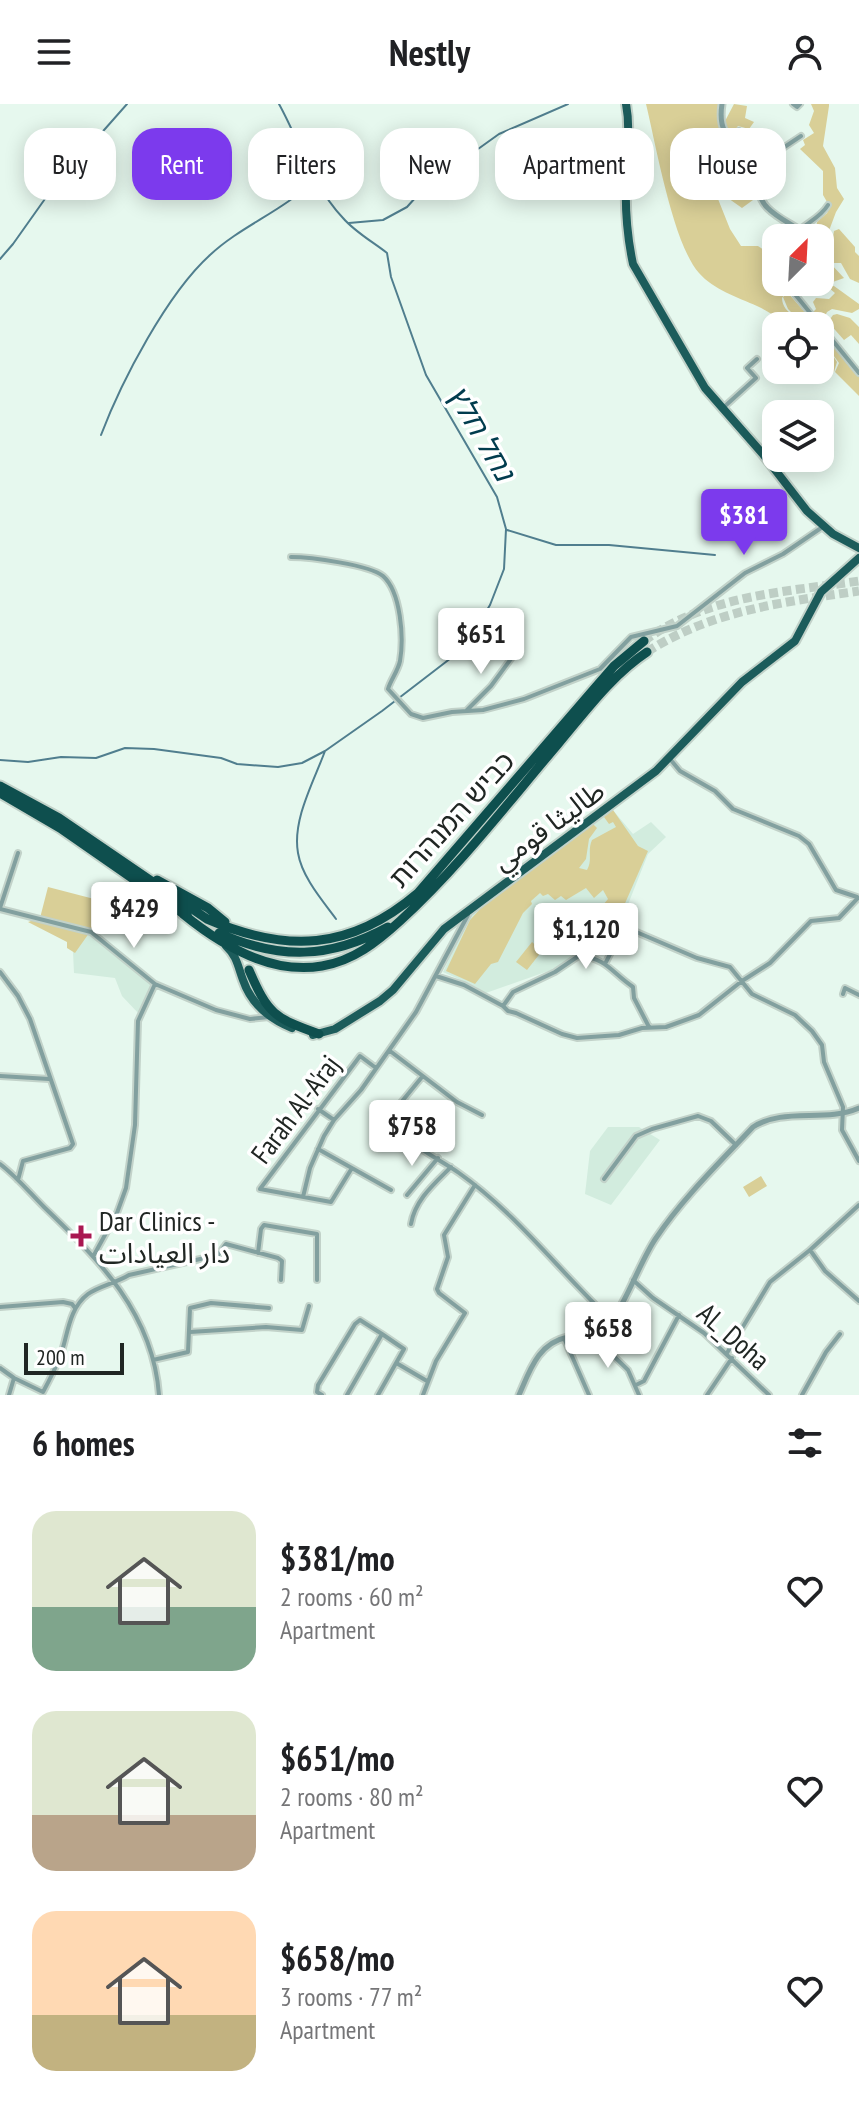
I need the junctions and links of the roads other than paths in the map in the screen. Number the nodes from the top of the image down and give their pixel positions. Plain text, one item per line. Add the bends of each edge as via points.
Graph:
1 (626, 104) edge
2 (722, 104) edge
3 (793, 104) edge
4 (800, 104) edge
5 (723, 128) edge
6 (801, 136) dead end
7 (786, 146) edge
8 (762, 200) edge
9 (828, 205) dead end
10 (791, 224) edge
11 (806, 224) edge
12 (796, 296) edge
13 (757, 359) dead end
14 (859, 373) edge
15 (723, 408) junction
16 (824, 526) junction
17 (859, 548) edge
18 (291, 557) dead end
19 (859, 558) edge
20 (644, 641) tunnel mouth
21 (647, 652) tunnel mouth
22 (513, 656) dead end
23 (467, 710) junction
24 (670, 759) junction
25 (0, 786) edge
26 (0, 793) edge
27 (103, 848) junction
28 (18, 853) dead end
29 (858, 898) edge
30 (0, 908) edge
31 (469, 908) junction
32 (183, 914) junction
33 (225, 922) dead end
34 (397, 924) junction
35 (202, 925) junction
36 (327, 953) junction
37 (262, 961) junction
38 (606, 962) junction
39 (0, 972) edge
40 (245, 972) junction
41 (436, 976) junction
42 (742, 981) junction
43 (155, 984) junction
44 (843, 994) dead end
45 (859, 995) edge
46 (503, 1006) junction
47 (269, 1017) junction
48 (649, 1027) junction
49 (319, 1034) junction
50 (390, 1051) junction
51 (376, 1068) junction
52 (0, 1076) edge
53 (422, 1077) junction
54 (49, 1079) junction
55 (859, 1108) edge
56 (318, 1109) junction
57 (482, 1115) dead end
58 (843, 1115) junction
59 (334, 1120) junction
60 (736, 1145) junction
61 (318, 1149) junction
62 (438, 1158) junction
63 (859, 1161) edge
64 (0, 1164) edge
65 (451, 1167) junction
66 (352, 1168) junction
67 (604, 1179) dead end
68 (18, 1180) junction
69 (475, 1185) junction
70 (391, 1190) dead end
71 (407, 1195) dead end
72 (303, 1197) junction
73 (859, 1205) edge
74 (411, 1224) dead end
75 (810, 1250) junction
76 (258, 1253) junction
77 (94, 1255) junction
78 (281, 1280) dead end
79 (317, 1280) dead end
80 (633, 1280) junction
81 (116, 1283) junction
82 (859, 1301) edge
83 (309, 1306) dead end
84 (0, 1307) edge
85 (269, 1308) dead end
86 (76, 1309) junction
87 (679, 1315) junction
88 (611, 1320) junction
89 (190, 1332) junction
90 (382, 1334) junction
91 (840, 1334) dead end
92 (592, 1335) junction
93 (564, 1338) junction
94 (727, 1353) junction
95 (732, 1358) junction
96 (153, 1360) junction
97 (398, 1364) junction
98 (0, 1368) edge
99 (14, 1378) junction
100 (427, 1381) junction
101 (636, 1385) junction
102 (9, 1395) edge
103 (159, 1395) edge
104 (322, 1395) edge
105 (347, 1395) edge
106 (378, 1395) edge
107 (423, 1395) edge
108 (519, 1395) edge
109 (589, 1395) edge
110 (639, 1395) edge
111 (707, 1395) edge
112 (769, 1395) edge
113 (802, 1395) edge

1 - 15 main road via 626,204 633,264 698,378
2 - 5 street
3 - 4 street
6 - 7 street
8 - 10 street
9 - 11 street
12 - 14 street
13 - 15 street via 747,368 756,378
15 - 16 main road via 793,496
16 - 17 main road
16 - 23 street via 745,573 677,626 628,639 600,669 524,699
18 - 23 street via 331,560 381,575 397,601 401,623 400,660 388,689 418,717
19 - 24 main road, طاليثا قومي via 827,584 795,641 742,682
20 - 36 highway, כביש המנהרות via 604,678 438,871 402,906
21 - 34 highway, כביש המנהרות via 605,691
22 - 23 street
24 - 29 street via 733,809 799,836 836,890
24 - 31 main road, طاليثا قومي
25 - 27 highway via 41,806
26 - 32 highway
27 - 33 highway
27 - 35 highway
28 - 30 street
29 - 42 street via 839,918 811,921 770,963
30 - 43 street via 91,932
31 - 41 street
31 - 49 main road, طاليثا قومي via 380,1001
32 - 35 highway
32 - 36 highway via 256,947
34 - 36 highway
34 - 36 highway via 360,948
35 - 36 highway via 259,943
35 - 36 highway via 237,947 270,958 306,962
35 - 37 highway
35 - 40 main road
36 - 37 highway via 289,967
37 - 40 main road via 247,962
38 - 42 street via 620,938 634,931 730,967
38 - 46 street via 580,955 513,992
38 - 48 street via 633,987
39 - 54 street via 30,1019
40 - 47 main road via 248,991
40 - 49 highway via 269,1010
41 - 46 street
41 - 50 street
42 - 48 street via 699,1015
42 - 58 street via 752,994 795,1015 812,1031 822,1045
43 - 47 street via 234,1016
43 - 77 street via 138,1021 135,1125 126,1188
44 - 45 street via 845,988
46 - 48 street via 577,1038
47 - 49 main road
50 - 51 street
50 - 53 street
51 - 56 street, Farah Al-A'raj via 360,1056
51 - 59 street
52 - 54 street
53 - 57 street
53 - 62 street via 395,1115 416,1147
54 - 68 street via 73,1144 23,1161
55 - 58 street
56 - 59 street
56 - 72 street, Farah Al-A'raj via 260,1189
58 - 60 street via 763,1121
58 - 63 street via 842,1130
59 - 61 street
60 - 67 street via 698,1116 636,1136
60 - 80 street via 669,1219
61 - 66 street
61 - 72 street
62 - 65 street
62 - 71 street
64 - 68 street
65 - 69 street
65 - 74 street via 424,1195
66 - 70 street
66 - 72 street, Farah Al-A'raj via 331,1202
68 - 77 street
69 - 88 street
69 - 100 street via 444,1235 448,1257 437,1289 465,1313
73 - 75 street
75 - 82 street
75 - 94 street via 770,1282
76 - 78 street via 282,1261
76 - 79 street via 264,1225 317,1234
76 - 81 street via 226,1244 218,1255 129,1275
77 - 81 street
80 - 87 street, AL_Doha
80 - 88 street
81 - 86 street via 90,1292
81 - 96 street
83 - 89 street via 302,1330
84 - 86 street via 63,1302
85 - 89 street via 211,1303 190,1308
86 - 99 street via 43,1392
87 - 94 street, AL_Doha
87 - 101 street via 644,1381
88 - 92 street
89 - 96 street via 188,1352
90 - 97 street via 404,1349
90 - 104 street via 356,1322 318,1385
90 - 105 street
91 - 113 street
92 - 93 street
92 - 101 street
93 - 108 street via 541,1351
93 - 109 street
94 - 95 street, AL_Doha
95 - 111 street
95 - 112 street, AL_Doha
96 - 103 street
97 - 100 street
97 - 106 street
98 - 99 street
99 - 102 street
100 - 107 street
101 - 110 street

